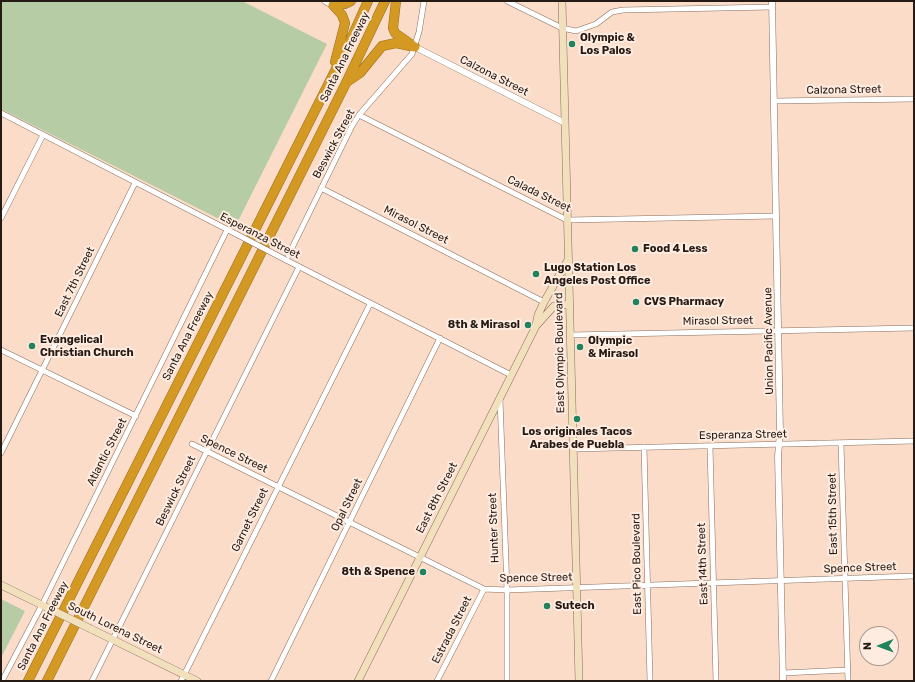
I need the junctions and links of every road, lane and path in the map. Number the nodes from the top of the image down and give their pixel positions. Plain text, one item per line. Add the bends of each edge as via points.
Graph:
1 (351, 1) edge
2 (368, 1) edge
3 (385, 1) edge
4 (396, 1) edge
5 (424, 1) edge
6 (507, 1) edge
7 (562, 1) edge
8 (329, 3) edge
9 (772, 4) edge
10 (562, 28) junction
11 (414, 47) junction
12 (330, 80) junction
13 (346, 83) junction
14 (914, 99) edge
15 (774, 101) junction
16 (1, 113) edge
17 (359, 115) junction
18 (565, 123) junction
19 (43, 135) junction
20 (135, 183) junction
21 (321, 188) junction
22 (776, 216) junction
23 (1, 218) edge
24 (567, 220) junction
25 (227, 230) junction
26 (568, 258) junction
27 (286, 260) junction
28 (299, 267) junction
29 (544, 302) junction
30 (370, 304) junction
31 (570, 304) junction
32 (536, 326) junction
33 (914, 328) edge
34 (778, 330) junction
35 (570, 335) junction
36 (440, 338) junction
37 (1, 350) edge
38 (42, 370) junction
39 (511, 375) junction
40 (500, 399) junction
41 (136, 416) junction
42 (914, 441) edge
43 (841, 443) junction
44 (192, 444) dead end
45 (779, 445) junction
46 (710, 446) junction
47 (644, 447) junction
48 (573, 449) junction
49 (207, 451) junction
50 (1, 453) edge
51 (278, 486) junction
52 (350, 523) junction
53 (420, 557) junction
54 (914, 576) edge
55 (844, 578) junction
56 (780, 581) junction
57 (714, 583) junction
58 (1, 585) edge
59 (648, 585) junction
60 (576, 587) junction
61 (484, 589) junction
62 (507, 590) junction
63 (45, 607) junction
64 (113, 640) junction
65 (847, 670) junction
66 (783, 673) junction
67 (183, 678) edge
68 (2, 681) edge
69 (28, 681) edge
70 (47, 681) edge
71 (92, 681) edge
72 (197, 681) edge
73 (271, 681) edge
74 (358, 681) edge
75 (437, 681) edge
76 (507, 681) edge
77 (579, 681) edge
78 (650, 681) edge
79 (716, 681) edge
80 (783, 681) edge
81 (848, 681) edge

1 - 8 highway via 345,4
2 - 12 highway, Santa Ana Freeway
3 - 13 highway, Santa Ana Freeway
4 - 11 highway via 393,28
5 - 11 street, Beswick Street
6 - 10 street
7 - 10 main road, East Olympic Boulevard
8 - 12 highway via 342,15 345,23
9 - 10 street via 623,10 612,12 596,24 576,31
9 - 15 street, Union Pacific Avenue
10 - 18 main road, East Olympic Boulevard
11 - 13 highway via 396,43 382,46 360,73
11 - 17 street, Beswick Street via 412,54
11 - 18 street, Calzona Street
12 - 69 highway, Santa Ana Freeway
13 - 70 highway, Santa Ana Freeway
14 - 15 street, Calzona Street
15 - 22 street, Union Pacific Avenue
16 - 19 street, Esperanza Street
17 - 21 street, Beswick Street
17 - 24 street, Calada Street
18 - 24 main road, East Olympic Boulevard
19 - 20 street, Esperanza Street
19 - 23 street
20 - 25 street, Esperanza Street
20 - 38 street, East 7th Street
21 - 27 street, Beswick Street
21 - 29 street, Mirasol Street
22 - 24 street, Calada Street
22 - 34 street, Union Pacific Avenue
24 - 26 main road, East Olympic Boulevard
25 - 27 street, Esperanza Street, bridge
25 - 41 street, Atlantic Street
26 - 29 main road, East 8th Street
26 - 31 main road, East Olympic Boulevard
27 - 28 street, Esperanza Street
28 - 30 street, Esperanza Street
28 - 49 street, Beswick Street
29 - 32 main road, East 8th Street
30 - 36 street, Esperanza Street
30 - 51 street, Garnet Street
31 - 32 main road, East 8th Street via 554,306
31 - 35 main road, East Olympic Boulevard
32 - 39 main road, East 8th Street
33 - 34 street, Mirasol Street
34 - 35 street, Mirasol Street
34 - 45 street, Union Pacific Avenue
35 - 48 main road, East Olympic Boulevard
36 - 39 street, Esperanza Street
36 - 52 street, Opal Street
37 - 38 street
38 - 41 street
38 - 50 street, East 7th Street
39 - 40 main road, East 8th Street
40 - 53 main road, East 8th Street
40 - 62 street, Hunter Street
41 - 63 street, Atlantic Street
42 - 43 street, Esperanza Street
43 - 45 street, Esperanza Street
43 - 55 street, East 15th Street
44 - 49 street, Spence Street
45 - 46 street, Esperanza Street
45 - 56 street, Union Pacific Avenue
46 - 47 street, Esperanza Street
46 - 57 street, East 14th Street
47 - 48 street, Esperanza Street
47 - 59 street, East Pico Boulevard
48 - 60 main road, East Olympic Boulevard
49 - 51 street, Spence Street
49 - 64 street, Beswick Street
51 - 52 street, Spence Street
51 - 67 street, Garnet Street
52 - 53 street, Spence Street
52 - 73 street, Opal Street
53 - 61 street, Spence Street
53 - 74 main road, East 8th Street
54 - 55 street, Spence Street
55 - 56 street, Spence Street
55 - 65 street, East 15th Street
56 - 57 street, Spence Street
56 - 66 street, Union Pacific Avenue
57 - 59 street, Spence Street
57 - 79 street, East 14th Street
58 - 63 main road, South Lorena Street
59 - 60 street, Spence Street
59 - 78 street, East Pico Boulevard
60 - 62 street, Spence Street
60 - 77 main road, East Olympic Boulevard
61 - 62 street, Spence Street
61 - 75 street, Estrada Street
62 - 76 street, Hunter Street
63 - 64 main road, South Lorena Street, bridge
63 - 68 street, Atlantic Street
64 - 67 main road, South Lorena Street
64 - 71 street, Beswick Street
65 - 66 street
65 - 81 street, East 15th Street
66 - 80 street, Union Pacific Avenue
67 - 72 main road, South Lorena Street

